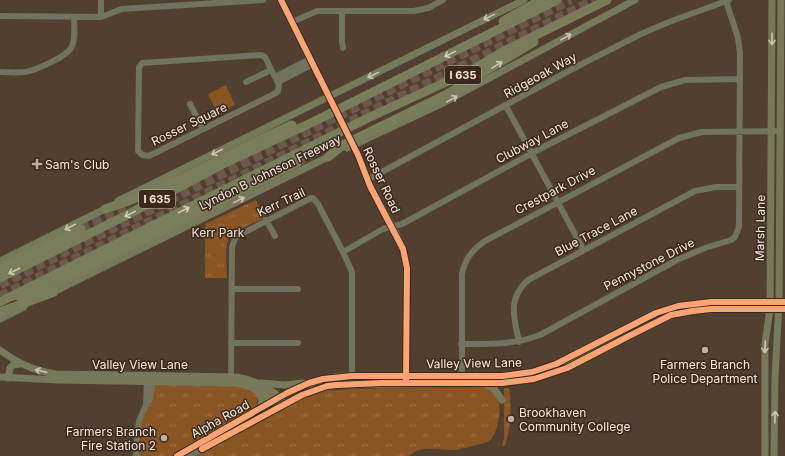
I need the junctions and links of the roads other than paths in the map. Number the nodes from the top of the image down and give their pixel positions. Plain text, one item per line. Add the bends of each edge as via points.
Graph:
1 (102, 0) edge
2 (263, 0) edge
3 (281, 0) edge
4 (443, 0) edge
5 (524, 0) edge
6 (541, 0) edge
7 (557, 0) edge
8 (607, 0) edge
9 (635, 0) edge
10 (772, 0) edge
11 (781, 0) edge
12 (727, 1) edge
13 (342, 11) junction
14 (0, 16) edge
15 (74, 17) junction
16 (101, 17) junction
17 (292, 22) junction
18 (555, 26) junction
19 (467, 45) junction
20 (343, 48) dead end
21 (312, 62) junction
22 (772, 64) junction
23 (781, 64) junction
24 (271, 70) junction
25 (0, 72) edge
26 (276, 79) junction
27 (740, 79) junction
28 (246, 82) dead end
29 (772, 94) junction
30 (783, 94) edge
31 (190, 104) dead end
32 (506, 106) junction
33 (315, 121) junction
34 (203, 129) junction
35 (772, 131) junction
36 (780, 131) junction
37 (740, 132) junction
38 (772, 152) junction
39 (782, 152) edge
40 (532, 154) junction
41 (328, 157) junction
42 (297, 163) tunnel mouth
43 (367, 180) junction
44 (772, 180) junction
45 (780, 180) junction
46 (739, 187) junction
47 (558, 201) junction
48 (771, 207) junction
49 (782, 207) edge
50 (105, 209) junction
51 (266, 220) junction
52 (392, 227) junction
53 (81, 229) tunnel mouth
54 (275, 236) dead end
55 (584, 249) junction
56 (343, 252) junction
57 (0, 261) edge
58 (0, 269) edge
59 (0, 278) edge
60 (232, 289) junction
61 (298, 289) dead end
62 (54, 292) junction
63 (2, 300) edge
64 (770, 305) junction
65 (782, 305) edge
66 (0, 312) edge
67 (0, 319) edge
68 (612, 341) junction
69 (519, 342) junction
70 (231, 343) junction
71 (298, 343) dead end
72 (462, 344) junction
73 (0, 350) edge
74 (20, 364) junction
75 (462, 375) junction
76 (352, 376) junction
77 (0, 377) edge
78 (8, 378) junction
79 (63, 378) junction
80 (150, 378) junction
81 (231, 379) junction
82 (406, 379) junction
83 (256, 382) junction
84 (315, 382) junction
85 (462, 383) junction
86 (484, 383) junction
87 (352, 384) junction
88 (257, 390) junction
89 (277, 399) junction
90 (502, 400) dead end
91 (283, 405) junction
92 (261, 408) junction
93 (136, 456) edge
94 (177, 456) edge
95 (189, 456) edge
96 (764, 456) edge
97 (774, 456) edge

1 - 16 street
2 - 16 street via 122,9
3 - 17 street, Rosser Road
4 - 13 street via 428,8 414,11
5 -> 50 main road
6 - 19 highway via 494,26
7 - 19 highway, I 635
8 - 18 highway, Lyndon B Johnson Freeway / I 635
41 -> 9 main road, Lyndon B Johnson Freeway via 443,103
10 -> 22 main road, Marsh Lane
11 - 23 main road, Marsh Lane
12 - 27 street, Pennystone Drive via 738,38
12 - 32 street, Ridgeoak Way via 641,34
13 - 17 street via 317,11
13 - 20 street
14 - 15 street
15 - 16 street
15 - 25 street via 73,46 68,52 33,70
17 - 21 street, Rosser Road
41 -> 18 highway via 343,145 471,80 546,36
63 -> 18 highway, Lyndon B Johnson Freeway / I 635 via 368,118 465,74
19 -> 33 highway, I 635
21 - 26 street
21 - 43 street, Rosser Road, bridge via 356,151
22 - 23 main road
22 - 29 main road, Marsh Lane
23 - 30 main road, Marsh Lane
24 - 26 street, Rosser Square
24 - 28 street
24 - 34 street, Rosser Square via 265,57 261,55 141,65 138,149 142,155 149,156
26 - 34 street, Rosser Square via 279,88 276,93
27 - 37 street, Pennystone Drive
27 - 40 street, Clubway Lane via 685,80 661,87
29 - 30 street
29 - 35 main road, Marsh Lane
30 - 36 main road, Marsh Lane
31 - 34 street
32 - 40 street
32 - 43 street, Ridgeoak Way
33 - 50 highway via 299,122 187,176
33 -> 59 highway, I 635 via 221,165 128,215
35 - 36 street, Crestpark Drive
35 - 37 street, Crestpark Drive
35 - 38 main road, Marsh Lane
36 - 39 main road, Marsh Lane
37 - 46 street, Pennystone Drive
37 - 47 street, Crestpark Drive via 702,132 679,138
38 - 39 street
38 - 44 main road, Marsh Lane
39 - 45 main road, Marsh Lane
40 - 47 street
40 - 52 street, Clubway Lane
62 -> 41 main road, Lyndon B Johnson Freeway
42 - 63 highway via 77,273 24,296
43 - 52 street, Rosser Road
44 - 45 main road
44 - 48 main road, Marsh Lane
45 - 49 main road, Marsh Lane
46 - 55 street, Blue Trace Lane via 716,187 695,191
46 - 69 street, Pennystone Drive via 739,227 738,233 731,240 677,260 540,335
47 - 55 street
47 - 72 street, Crestpark Drive via 485,240 472,251 462,274
48 - 49 street
48 - 64 main road, Marsh Lane
49 - 65 main road, Marsh Lane
50 -> 57 main road
51 - 54 street
51 - 56 street, Kerr Trail via 313,198
51 - 60 street, Kerr Trail via 239,235 233,242
52 - 56 street, Clubway Lane via 383,229
52 - 82 street, Rosser Road via 403,249 406,262
53 - 58 highway
55 - 69 street, Blue Trace Lane via 520,287 513,304
56 - 76 street, Kerr Trail via 353,276
60 - 61 street
60 - 70 street, Kerr Trail
62 - 66 highway
62 - 67 main road, Lyndon B Johnson Freeway
64 - 65 main road, Valley View Lane
64 - 68 main road, Valley View Lane via 711,306 670,312
64 -> 96 main road, Marsh Lane via 765,344
97 -> 65 main road, Marsh Lane via 775,377
68 - 75 main road, Valley View Lane via 539,371 502,376
68 - 86 main road, Valley View Lane via 576,364 545,377
69 - 72 street, Pennystone Drive
70 - 71 street
70 - 81 street, Kerr Trail
72 - 75 street, Crestpark Drive
73 - 74 main road, Valley View Lane
74 - 78 main road via 10,368
79 -> 74 main road, Valley View Lane
75 - 82 main road, Valley View Lane
75 - 85 street, Crestpark Drive
76 - 82 main road, Valley View Lane
76 - 84 main road, Valley View Lane via 332,377
76 - 87 street, Kerr Trail
77 - 78 main road, Valley View Lane
78 - 79 main road, Valley View Lane
79 - 80 main road, Valley View Lane
80 - 81 main road, Valley View Lane
80 - 93 street via 150,399 139,421
81 - 83 main road, Valley View Lane via 245,378
81 - 88 main road, Valley View Lane
82 - 85 main road, Valley View Lane
82 - 87 main road, Valley View Lane
83 - 84 main road via 284,385
83 - 89 main road, Valley View Lane via 272,391
84 - 89 main road, Valley View Lane
85 - 86 main road, Valley View Lane
86 - 90 main road via 495,390
87 - 91 main road, Valley View Lane via 320,388
88 - 89 main road, Valley View Lane
88 - 92 main road via 262,400
89 - 91 main road, Valley View Lane
89 - 92 street, Alpha Road
91 - 95 street, Alpha Road
92 - 94 street, Alpha Road

